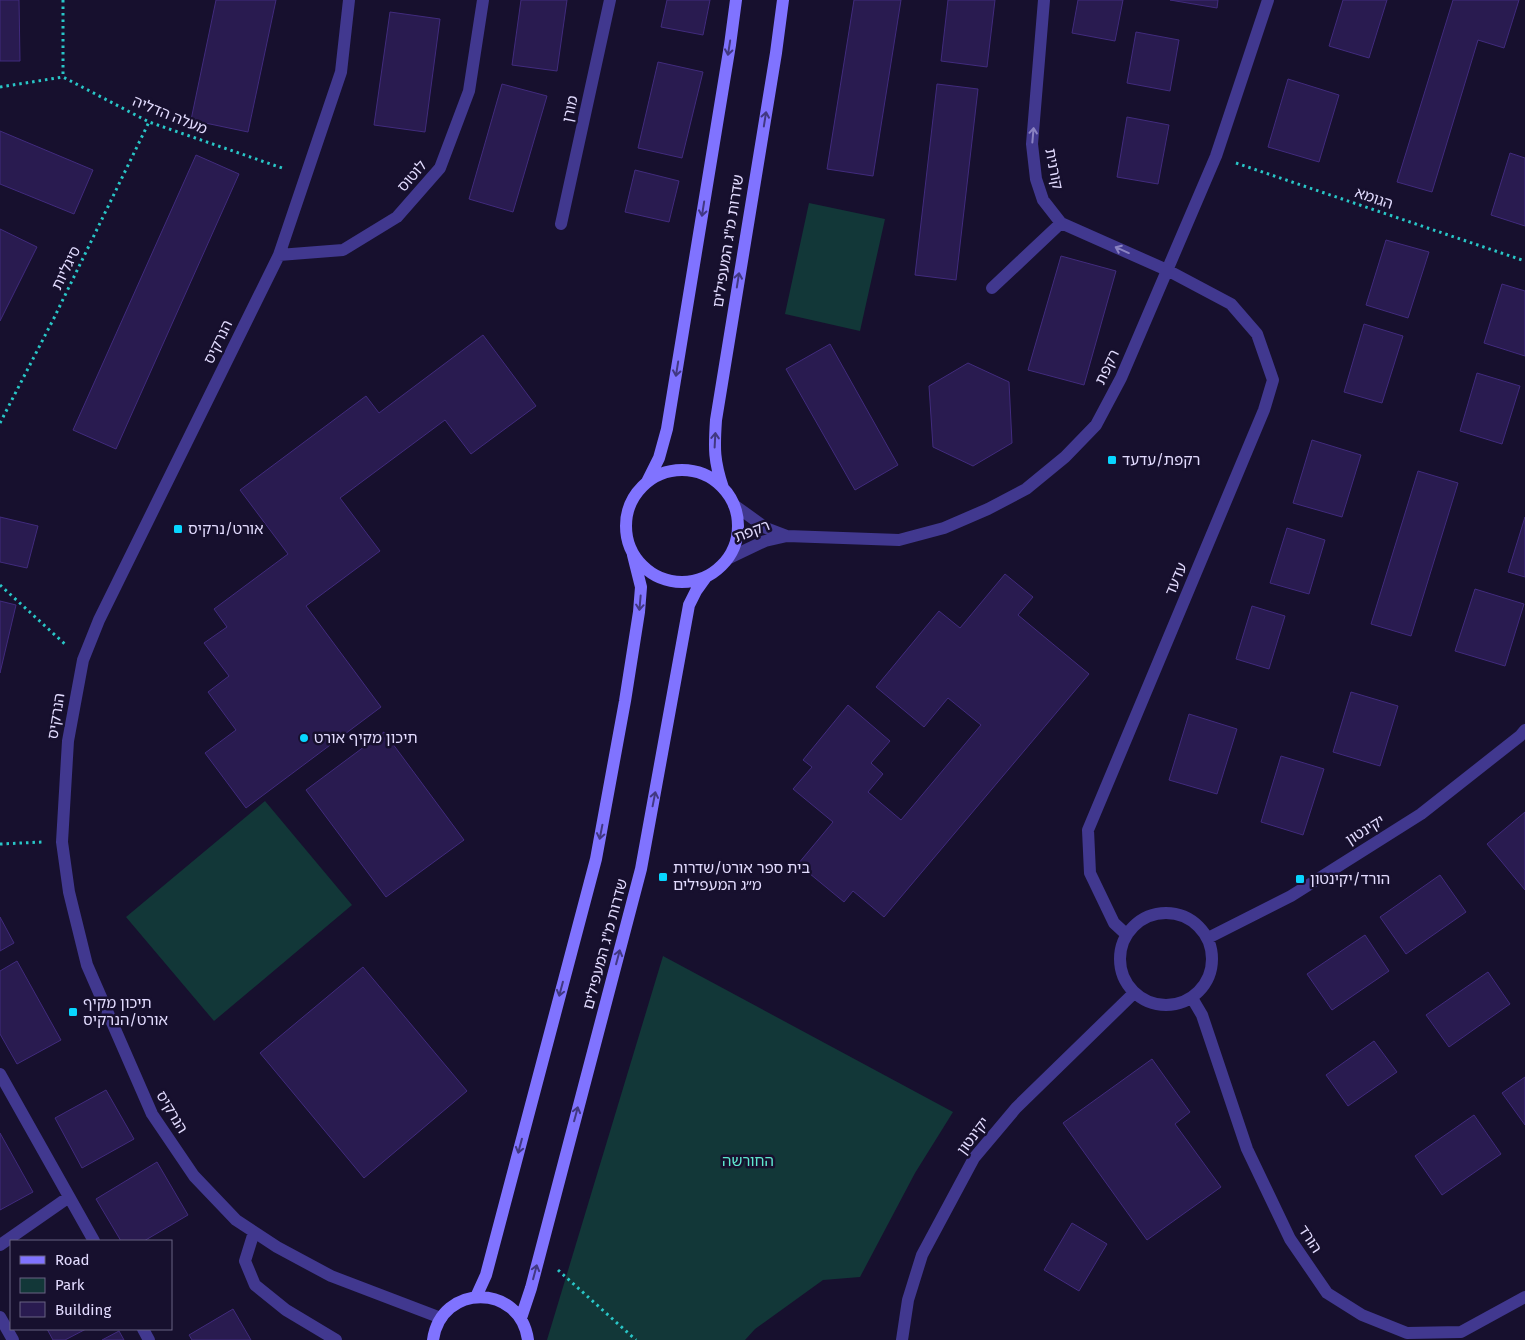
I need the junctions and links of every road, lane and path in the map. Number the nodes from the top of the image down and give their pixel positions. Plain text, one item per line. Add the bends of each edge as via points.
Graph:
1 (63, 0) edge
2 (349, 0) edge
3 (483, 0) edge
4 (610, 0) edge
5 (736, 0) edge
6 (783, 0) edge
7 (1044, 0) edge
8 (1268, 0) edge
9 (63, 77) junction
10 (0, 87) edge
11 (149, 122) junction
12 (1216, 156) junction
13 (305, 176) junction
14 (1061, 222) junction
15 (561, 224) dead end
16 (279, 254) junction
17 (1525, 261) edge
18 (1167, 270) junction
19 (992, 288) dead end
20 (0, 423) edge
21 (647, 482) junction
22 (723, 488) junction
23 (734, 506) junction
24 (787, 536) junction
25 (633, 555) junction
26 (729, 558) junction
27 (706, 577) junction
28 (0, 585) edge
29 (83, 660) junction
30 (1525, 730) edge
31 (62, 842) junction
32 (0, 844) edge
33 (1127, 935) junction
34 (1208, 938) junction
35 (1134, 993) junction
36 (1192, 998) junction
37 (0, 1074) edge
38 (69, 1197) junction
39 (254, 1232) junction
40 (93, 1240) edge
41 (0, 1245) edge
42 (540, 1254) junction
43 (476, 1297) junction
44 (1525, 1297) edge
45 (0, 1317) edge
46 (441, 1318) junction
47 (521, 1318) junction
48 (1406, 1336) edge
49 (13, 1340) edge
50 (336, 1340) edge
51 (433, 1340) edge
52 (528, 1340) edge
53 (636, 1340) edge
54 (902, 1340) edge

1 - 9 path
2 - 13 street, הנרקיס via 341,72
3 - 16 street, לוטוס via 470,91 440,168 397,217 343,250
4 - 15 street, מורן
5 -> 21 main road, שדרות מ"ג המעפילים via 667,429 659,458
22 -> 6 main road, שדרות מ"ג המעפילים via 714,448 716,420
14 -> 7 street, קורנית via 1043,200 1036,179 1032,144
8 - 12 street, רקפת
9 - 10 path
9 - 11 path, מעלה הדליה
11 - 13 path, מעלה הדליה
11 - 20 path, סיגליות
12 - 17 path, הגומא
12 - 18 street, רקפת
13 - 16 street, הנרקיס
18 -> 14 street, קורנית
14 - 19 street
16 - 29 street, הנרקיס via 99,620
18 - 24 street, רקפת via 1121,378 1096,425 1065,457 1026,489 944,528 899,540
18 - 33 street, עדעד via 1231,304 1257,334 1273,380 1264,410 1088,830 1090,873 1114,923
21 - 22 main road via 662,474 694,472 710,477
21 - 25 main road via 629,508 627,540
22 - 23 main road
23 - 24 street, רקפת via 766,528
23 - 26 main road via 738,523 736,541
24 - 26 street, רקפת via 765,541
25 - 27 main road via 644,568 674,582
25 -> 43 main road, שדרות מ"ג המעפילים via 641,587 639,612 596,859 486,1275
26 - 27 main road
42 -> 27 main road, שדרות מ"ג המעפילים via 641,869 689,605
28 - 29 path
29 - 31 street, הנרקיס via 68,741
30 - 34 street, יקינטון via 1421,814 1291,896
31 - 32 path
31 - 39 street, הנרקיס via 68,892 87,965 152,1114 194,1176 236,1220
33 - 34 street via 1145,918 1168,913 1192,920
33 - 35 street via 1122,946 1121,972
34 - 36 street via 1213,960 1211,971 1204,986
35 - 36 street via 1144,1000 1168,1006
35 - 54 street, יקינטון via 1016,1108 974,1158 922,1255 908,1300
36 - 48 street, הורד via 1202,1015 1247,1149 1290,1239 1327,1293 1362,1315
37 - 38 street
38 - 40 street
38 - 41 street
39 - 46 street, הנרקיס via 331,1276
39 - 50 street via 245,1261 255,1285 286,1310
47 -> 42 main road, שדרות מ"ג המעפילים
42 - 53 path
43 - 46 main road via 462,1300
43 - 47 main road via 502,1301
44 - 48 street, הורד via 1461,1332
45 - 49 street
46 - 51 main road
47 - 52 main road

